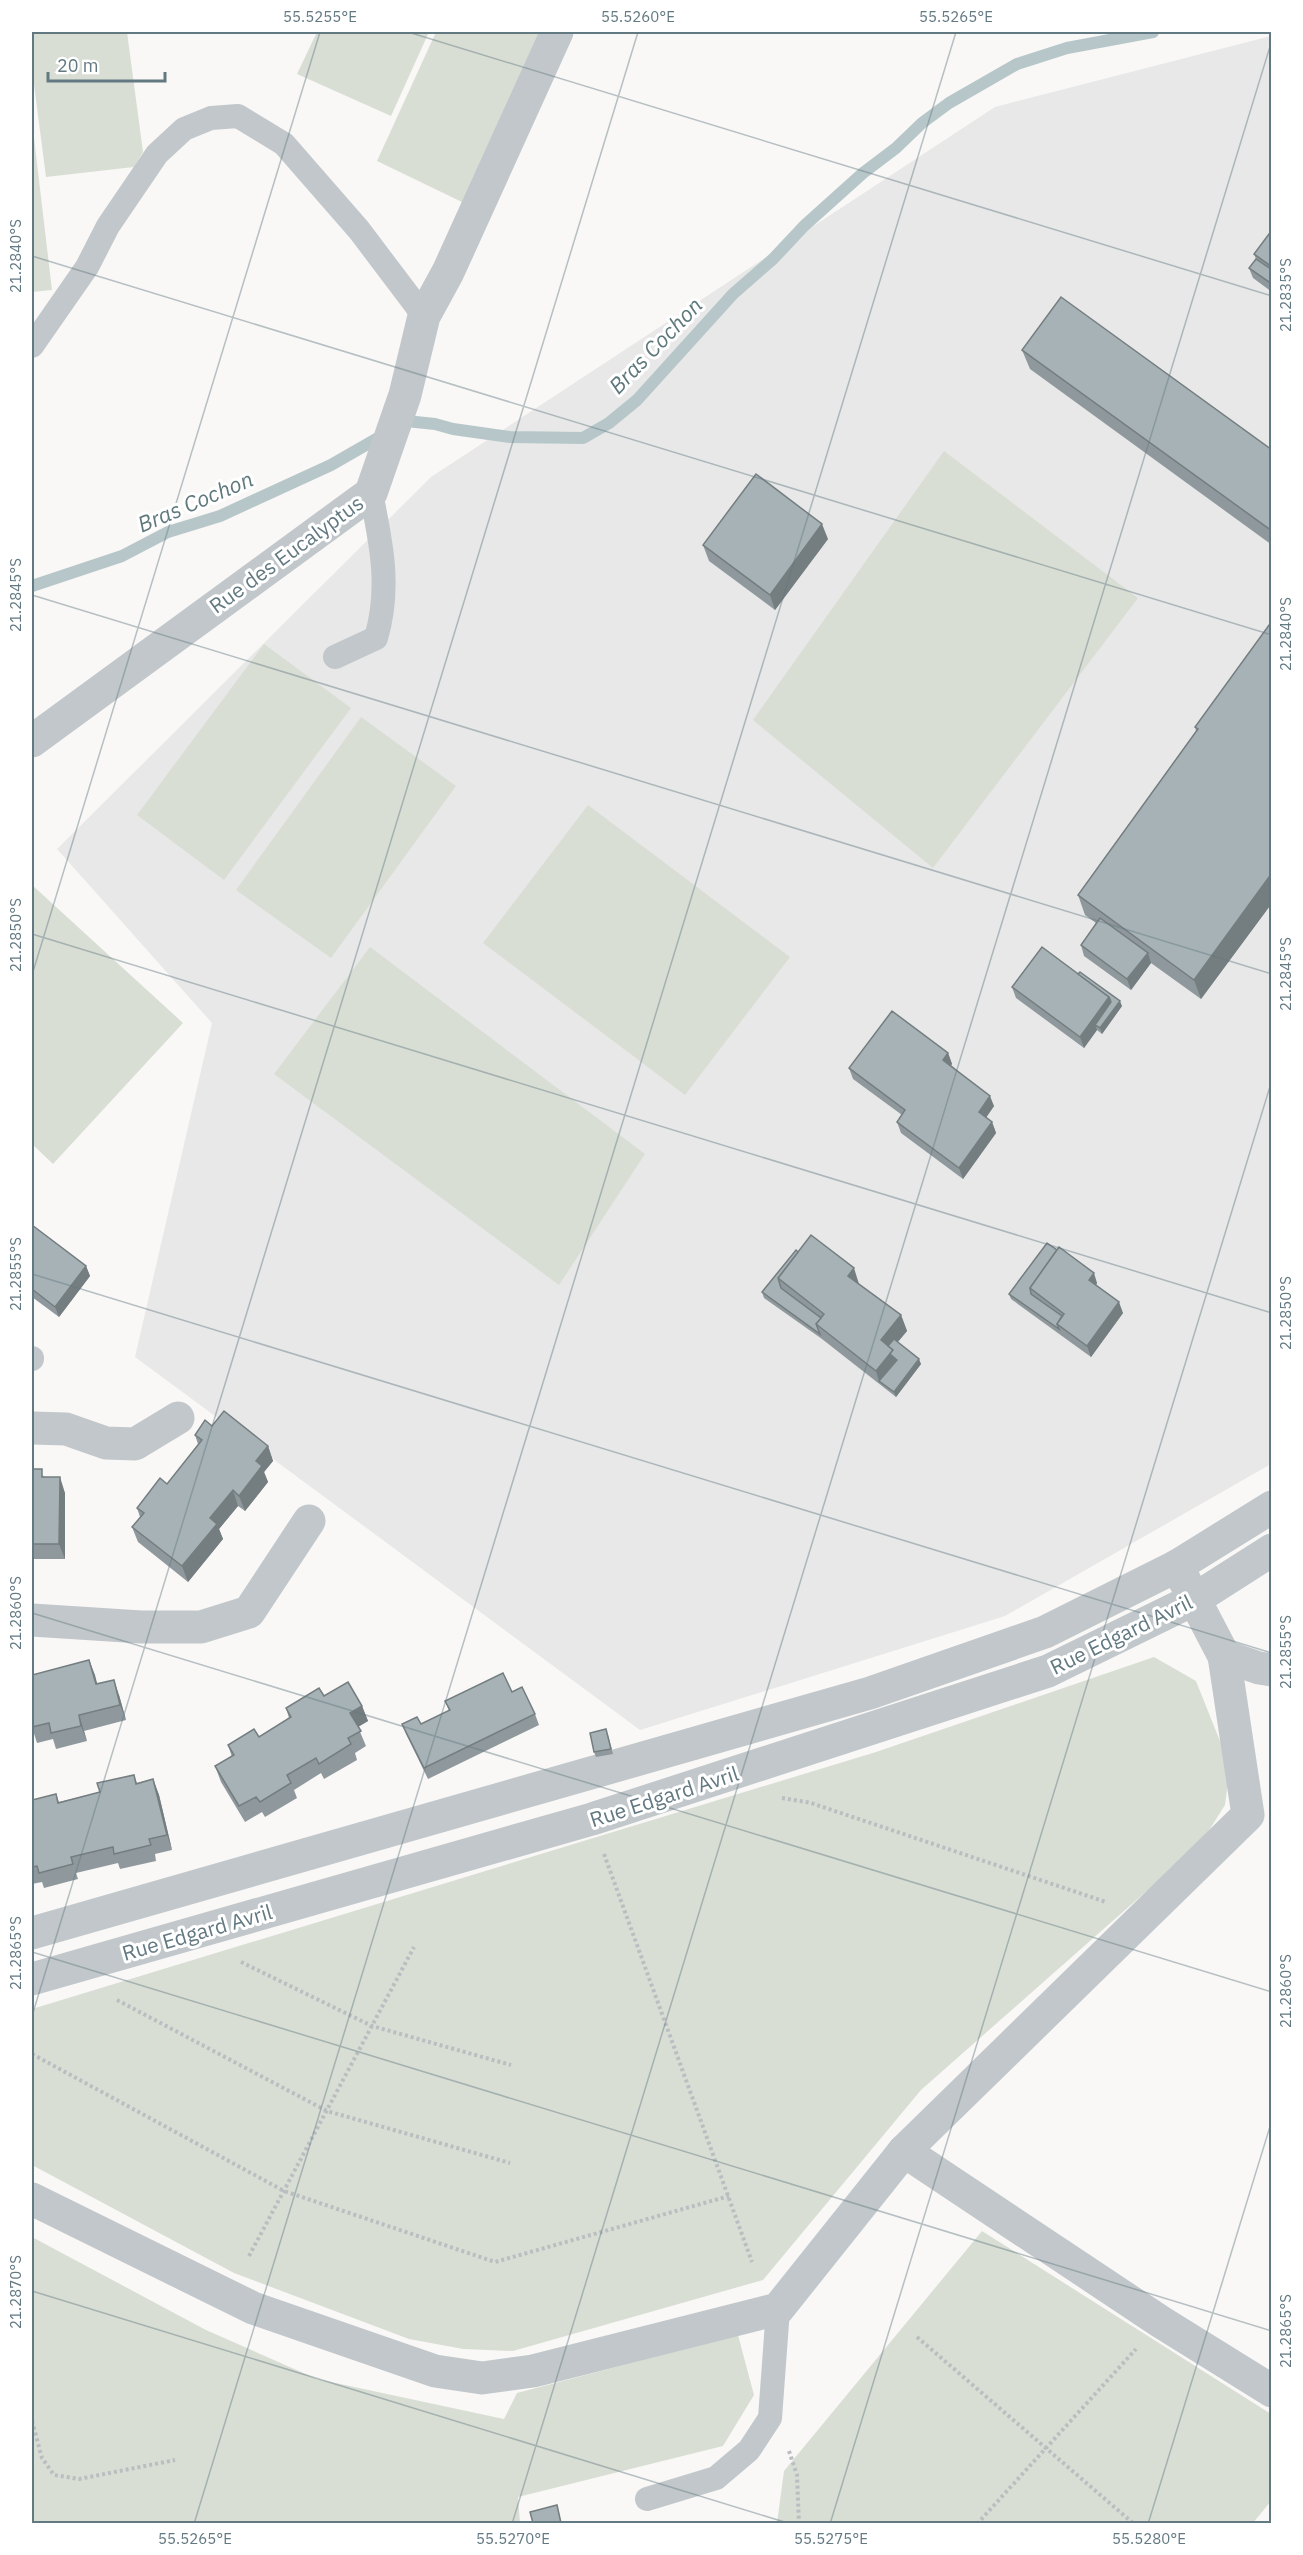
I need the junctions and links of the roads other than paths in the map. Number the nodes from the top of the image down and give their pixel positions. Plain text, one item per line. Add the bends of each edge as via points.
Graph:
1 (557, 32) edge
2 (424, 316) junction
3 (32, 346) edge
4 (371, 493) junction
5 (335, 657) dead end
6 (32, 741) edge
7 (178, 1418) dead end
8 (32, 1428) edge
9 (1272, 1507) edge
10 (309, 1521) dead end
11 (1272, 1550) edge
12 (1177, 1566) junction
13 (1196, 1599) junction
14 (32, 1620) edge
15 (1224, 1656) junction
16 (1272, 1670) edge
17 (32, 1933) edge
18 (32, 1979) edge
19 (904, 2151) junction
20 (32, 2199) edge
21 (778, 2309) junction
22 (1272, 2391) edge
23 (647, 2499) dead end

1 - 2 street, Rue des Eucalyptus via 448,272
2 - 3 lane via 359,230 284,144 238,116 211,118 184,129 157,154
2 - 4 street, Rue des Eucalyptus via 405,395
4 - 5 lane via 384,557 382,617 376,638
4 - 6 street, Rue des Eucalyptus
7 - 8 street via 135,1444 106,1443 66,1429
9 - 12 street, Rue Edgard Avril
10 - 14 street via 249,1612 201,1627
11 - 13 street, Rue Edgard Avril
12 - 13 street
12 - 17 street, Rue Edgard Avril via 1045,1632 870,1693
13 - 15 street
13 - 18 street, Rue Edgard Avril via 1047,1671 861,1733 592,1820
15 - 16 street
15 - 19 street via 1248,1815
19 - 21 street
19 - 22 street
20 - 21 street via 253,2308 435,2371 482,2378 533,2371
21 - 23 lane via 770,2418 749,2450 716,2478

